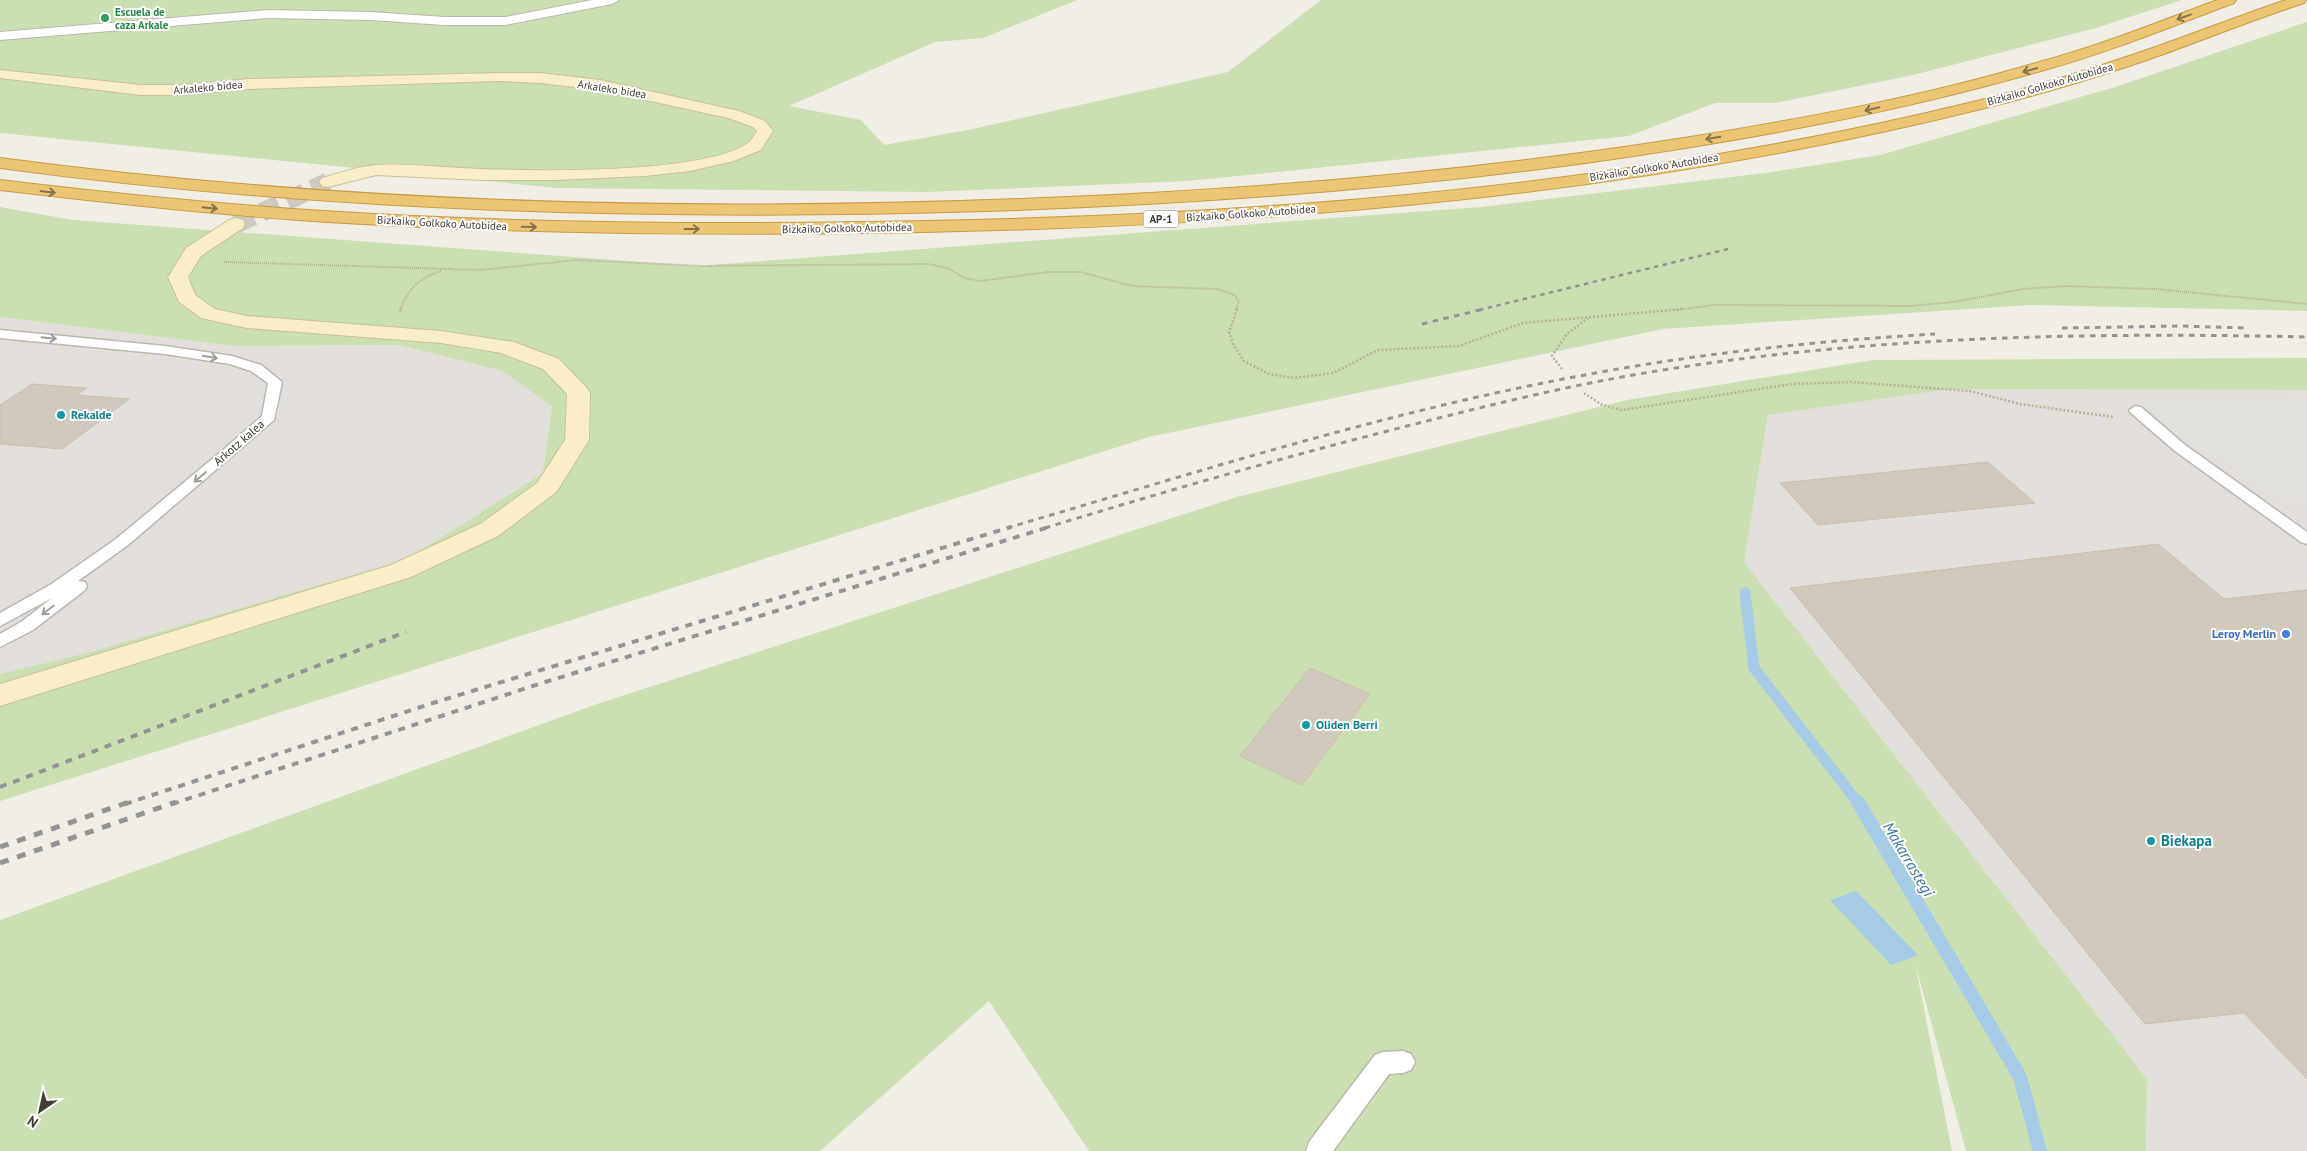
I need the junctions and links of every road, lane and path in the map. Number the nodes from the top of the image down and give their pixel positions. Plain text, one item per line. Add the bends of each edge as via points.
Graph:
1 (612, 0) edge
2 (2229, 0) edge
3 (2299, 0) edge
4 (0, 36) edge
5 (0, 74) edge
6 (0, 163) edge
7 (328, 182) tunnel mouth
8 (0, 185) edge
9 (236, 224) tunnel mouth
10 (184, 268) junction
11 (445, 269) junction
12 (2307, 304) edge
13 (1588, 318) junction
14 (374, 332) junction
15 (0, 334) edge
16 (1562, 369) dead end
17 (1584, 393) dead end
18 (2136, 410) dead end
19 (2121, 422) dead end
20 (2307, 540) edge
21 (122, 542) junction
22 (0, 620) edge
23 (0, 641) edge
24 (0, 695) edge
25 (1403, 1062) dead end
26 (1318, 1151) edge

1 - 4 street via 505,20 444,21 268,14
2 -> 6 highway, Bizkaiko Golkoko Autobidea / AP-1 via 2042,66 1968,87 1841,116 1566,160 1288,190 942,208 650,210 265,192
8 -> 3 highway, Bizkaiko Golkoko Autobidea / AP-1 via 196,207 345,219 638,229 986,226 1166,219 1314,208 1519,187 1643,170 1865,131 2020,94 2096,72
5 - 7 street, Arkaleko bidea via 141,90 350,80 540,78 600,85 733,114 759,124 765,131 759,145 729,159 667,169 514,175 375,170
9 - 10 street via 194,252
10 - 11 path via 221,262
10 - 14 street via 178,277 186,298 208,314 247,322
11 - 13 path via 491,270 576,260 703,266 928,264 980,281 1068,272 1090,274 1132,286 1218,289 1238,298 1229,332 1244,361 1269,374 1294,378 1333,373 1378,350 1458,346 1523,323
11 - 14 path via 412,284 398,318
12 - 13 path via 2155,289 2064,286 1921,306 1714,305
13 - 16 path via 1560,341 1552,356
14 - 24 street via 441,337 506,347 551,364 579,393 577,440 546,488 488,530 402,571
15 -> 21 lane, Arkotz kalea via 232,360 256,368 275,382 269,417
17 - 19 path via 1599,405 1622,410 1792,384 1896,384 1970,391 2020,404 2113,416
18 - 20 lane via 2180,448
21 - 22 lane, Arkotz kalea via 56,589
21 -> 23 lane via 78,587 27,626
25 - 26 lane via 1383,1063

